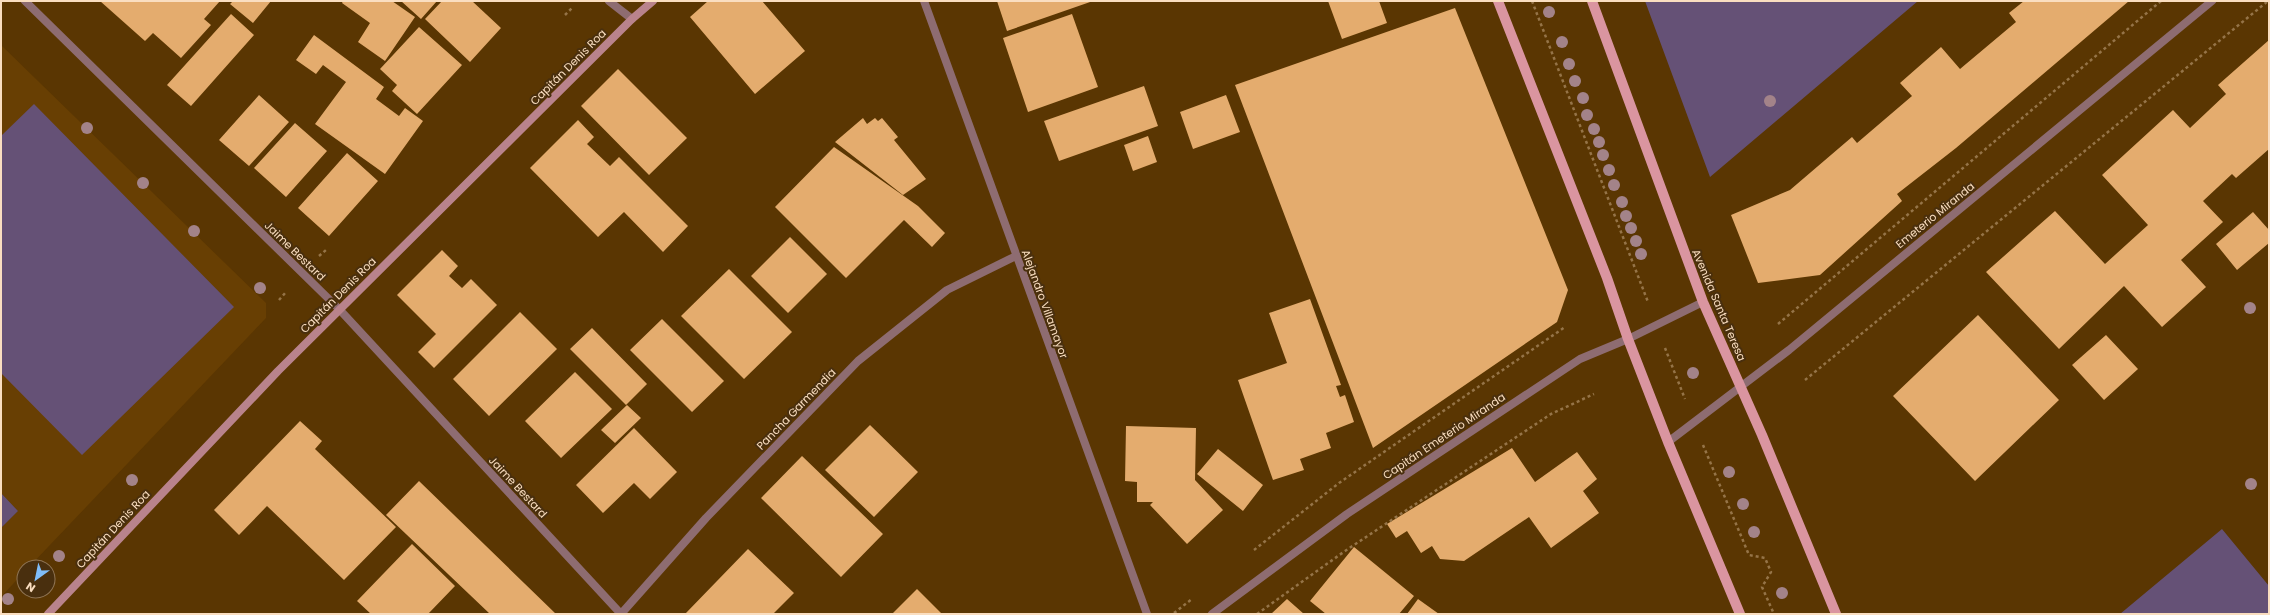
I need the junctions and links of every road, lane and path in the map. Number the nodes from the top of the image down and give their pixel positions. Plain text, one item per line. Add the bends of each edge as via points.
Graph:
1 (26, 1) edge
2 (609, 1) edge
3 (653, 1) edge
4 (924, 1) edge
5 (1498, 1) edge
6 (1532, 1) edge
7 (1592, 1) edge
8 (2161, 1) edge
9 (2212, 1) edge
10 (2268, 1) edge
11 (572, 8) dead end
12 (565, 15) dead end
13 (632, 19) junction
14 (326, 250) dead end
15 (1016, 256) junction
16 (319, 257) dead end
17 (1641, 284) dead end
18 (286, 292) dead end
19 (279, 300) dead end
20 (1703, 302) junction
21 (339, 309) junction
22 (1778, 324) dead end
23 (1565, 327) dead end
24 (1628, 339) junction
25 (1671, 365) dead end
26 (1805, 380) dead end
27 (1741, 388) junction
28 (1594, 394) dead end
29 (1686, 400) dead end
30 (1668, 442) junction
31 (1703, 445) dead end
32 (1253, 552) dead end
33 (1197, 595) dead end
34 (1184, 605) junction
35 (1188, 610) dead end
36 (1174, 613) edge
37 (48, 614) edge
38 (621, 614) edge
39 (1147, 614) edge
40 (1212, 614) edge
41 (1257, 614) edge
42 (1740, 614) edge
43 (1774, 614) edge
44 (1836, 614) edge

1 - 21 street, Jaime Bestard
2 - 13 street
3 - 13 main road, Capitán Denis Roa
4 - 15 street, Alejandro Villamayor
5 - 24 main road via 1607,278
6 - 17 path
7 - 20 main road, Avenida Santa Teresa
8 - 22 path, Emeterio Miranda
9 - 27 street, Emeterio Miranda
10 - 26 path
11 - 12 path
13 - 21 main road, Capitán Denis Roa
14 - 16 path
15 - 38 street, Pancha Garmendia via 947,290 858,361 706,518
15 - 39 street, Alejandro Villamayor
18 - 19 path
20 - 24 street, Capitán Emeterio Miranda
20 - 27 main road, Avenida Santa Teresa
21 - 37 main road, Capitán Denis Roa
21 - 38 street, Jaime Bestard
23 - 32 path, Capitán Emeterio Miranda via 1339,484
24 - 30 main road
24 - 40 street, Capitán Emeterio Miranda via 1567,367 1347,514
25 - 29 path
27 - 30 street, Emeterio Miranda
27 - 44 main road, Avenida Santa Teresa
28 - 41 path via 1551,414 1351,547
30 - 42 main road
31 - 43 path via 1749,555 1765,558 1771,572 1762,587
33 - 34 path
34 - 35 path
34 - 36 path

